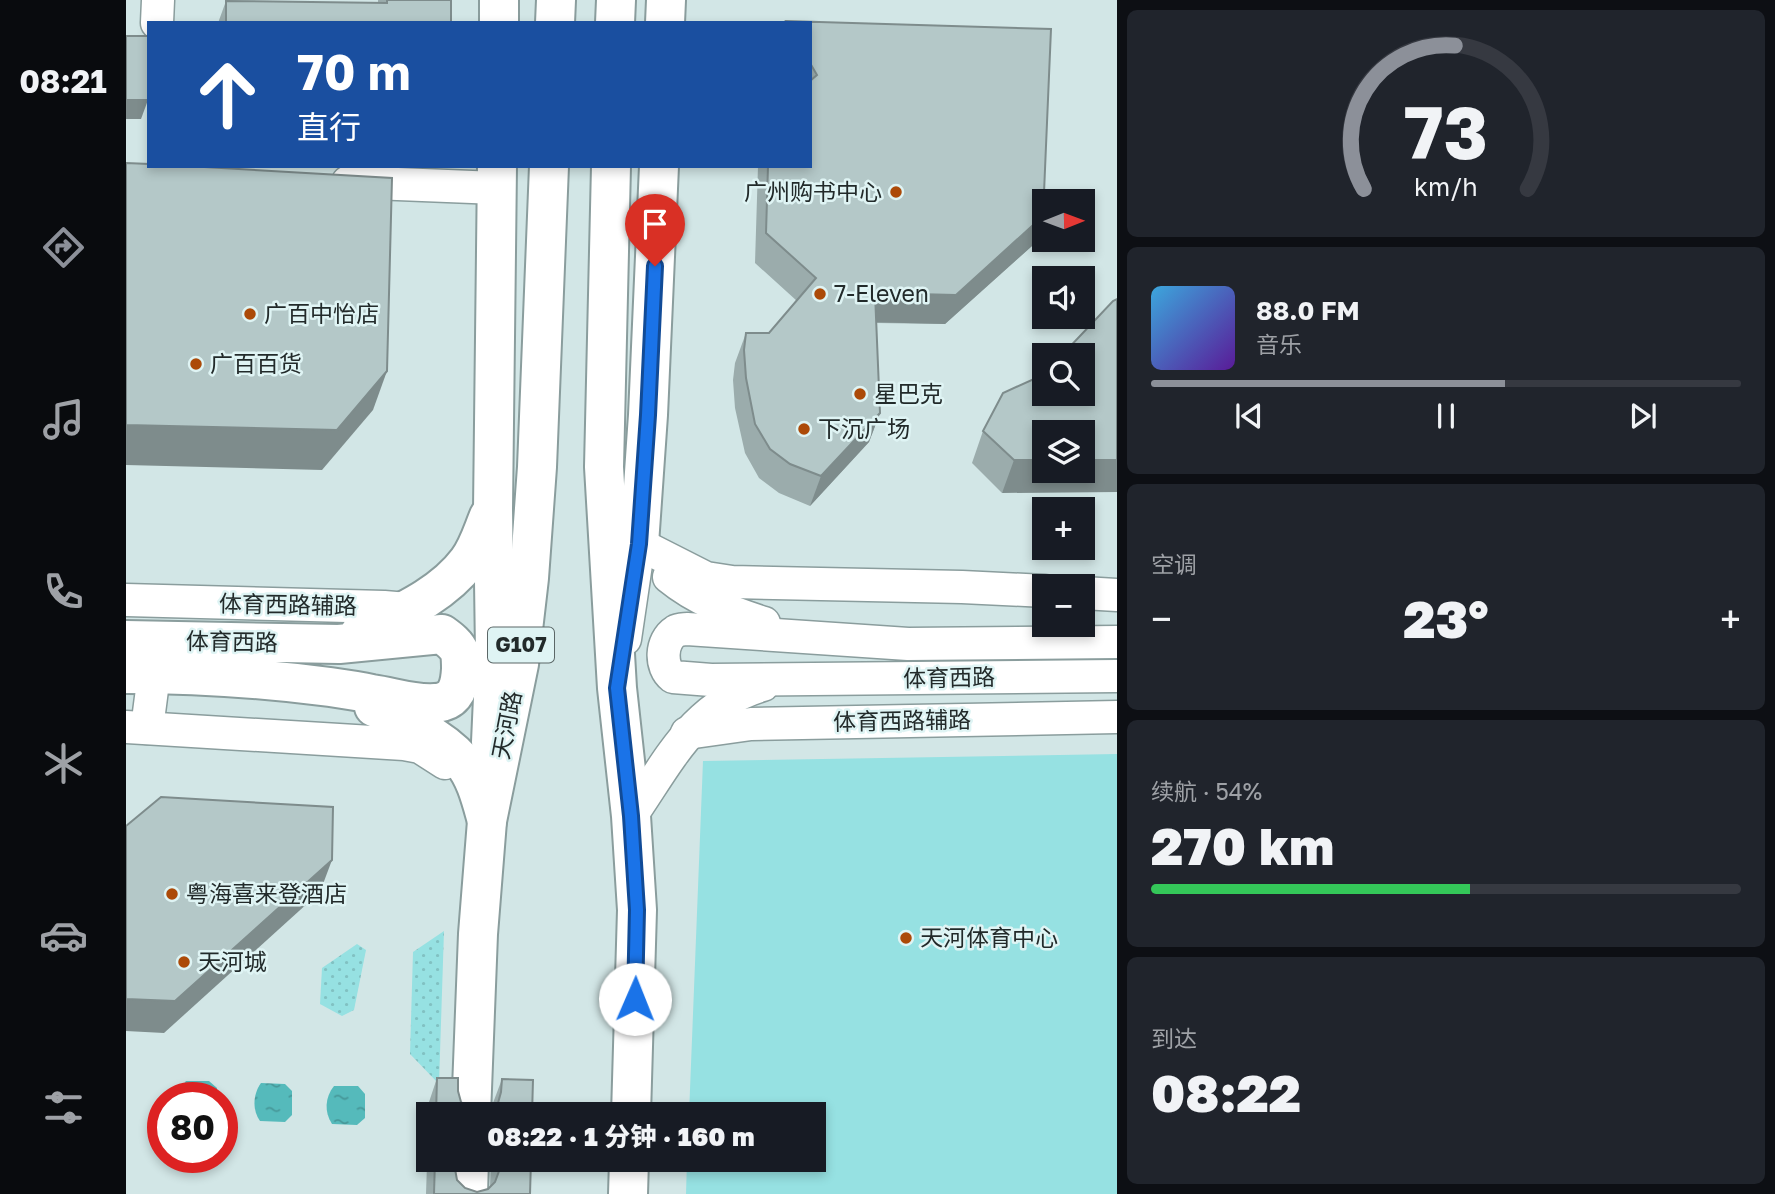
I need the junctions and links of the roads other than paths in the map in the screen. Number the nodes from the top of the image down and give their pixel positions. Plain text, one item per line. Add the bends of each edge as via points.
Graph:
1 (158, 0) edge
2 (499, 0) edge
3 (556, 0) edge
4 (616, 0) edge
5 (666, 0) edge
6 (157, 21) edge
7 (499, 21) edge
8 (555, 21) edge
9 (615, 21) edge
10 (665, 21) edge
11 (549, 168) edge
12 (611, 168) edge
13 (659, 168) edge
14 (497, 177) edge
15 (320, 181) edge
16 (604, 467) junction
17 (493, 509) junction
18 (639, 544) junction
19 (1032, 590) edge
20 (1095, 594) edge
21 (1117, 595) edge
22 (126, 600) edge
23 (407, 609) junction
24 (442, 634) junction
25 (804, 638) junction
26 (126, 640) edge
27 (1117, 642) edge
28 (339, 644) junction
29 (140, 674) edge
30 (1117, 676) edge
31 (781, 680) junction
32 (327, 687) junction
33 (617, 688) junction
34 (1117, 717) edge
35 (137, 727) edge
36 (687, 733) junction
37 (631, 816) junction
38 (487, 821) junction
39 (472, 1102) edge
40 (631, 1102) edge
41 (469, 1172) edge
42 (629, 1172) edge
43 (468, 1194) edge
44 (628, 1194) edge

1 - 6 street
2 - 7 main road
3 - 8 main road
4 - 9 main road
5 - 10 main road
11 - 38 main road, 天河路 / G107 via 529,578 519,664
12 - 16 main road
13 - 18 main road
14 - 15 street
14 - 17 main road
16 - 18 street
16 - 33 main road
17 - 23 main road via 469,560 447,582
17 - 38 main road via 495,653
18 - 19 street via 706,578 732,582
18 - 25 street via 660,569 697,597
18 - 33 street
20 - 21 street
22 - 23 street, 体育西路辅路
23 - 24 street
23 - 28 main road
24 - 28 main road, 体育西路
24 - 32 main road via 460,652 461,682 448,700 424,703
25 - 27 street, 体育西路 via 908,644
25 - 31 street, 体育西路 via 687,629 676,631 663,651 665,666 673,677
26 - 28 main road, 体育西路
29 - 32 main road, 体育西路
29 - 35 street
30 - 31 street, 体育西路
31 - 36 street via 719,704
32 - 38 main road via 437,740 471,775
33 - 37 main road
34 - 36 street, 体育西路辅路 via 751,724
35 - 38 street via 420,747 458,775
36 - 37 street
37 - 40 main road via 637,910
38 - 39 main road, 天河路 / G107
41 - 43 main road
42 - 44 main road

